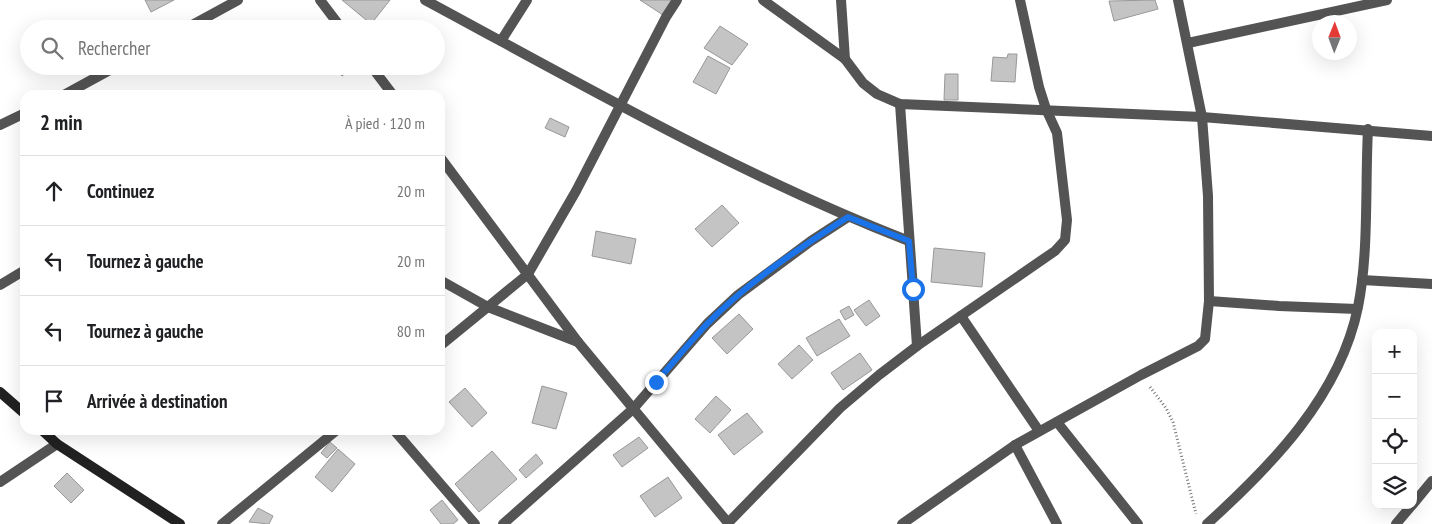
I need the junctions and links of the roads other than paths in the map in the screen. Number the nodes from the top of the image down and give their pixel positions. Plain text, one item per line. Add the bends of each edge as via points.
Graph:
1 (238, 0) edge
2 (320, 0) edge
3 (425, 0) edge
4 (527, 0) edge
5 (677, 0) edge
6 (763, 0) edge
7 (841, 0) edge
8 (1020, 0) edge
9 (1178, 0) edge
10 (1387, 0) edge
11 (201, 20) edge
12 (335, 20) edge
13 (501, 41) junction
14 (1188, 44) junction
15 (845, 59) junction
16 (101, 75) edge
17 (378, 75) edge
18 (73, 90) edge
19 (389, 90) edge
20 (900, 104) junction
21 (621, 106) junction
22 (1046, 109) junction
23 (20, 115) edge
24 (1202, 117) junction
25 (0, 125) edge
26 (1368, 129) junction
27 (1432, 136) edge
28 (445, 164) edge
29 (848, 217) junction
30 (909, 241) junction
31 (20, 273) edge
32 (528, 274) junction
33 (1362, 280) junction
34 (445, 283) edge
35 (1432, 284) edge
36 (0, 285) edge
37 (1209, 301) junction
38 (488, 307) junction
39 (1357, 308) junction
40 (961, 316) junction
41 (445, 342) edge
42 (578, 342) junction
43 (917, 346) junction
44 (0, 392) edge
45 (633, 409) junction
46 (20, 410) edge
47 (1057, 422) junction
48 (1039, 431) junction
49 (47, 435) edge
50 (331, 435) edge
51 (398, 435) edge
52 (57, 444) junction
53 (1015, 445) junction
54 (0, 482) edge
55 (1431, 485) edge
56 (1417, 500) edge
57 (1409, 509) edge
58 (180, 524) edge
59 (222, 524) edge
60 (475, 524) edge
61 (503, 524) edge
62 (728, 524) edge
63 (902, 524) edge
64 (1057, 524) edge
65 (1138, 524) edge
66 (1207, 524) edge
67 (1396, 524) edge

1 - 11 street
2 - 12 street
3 - 13 street
4 - 13 street
5 - 21 street
6 - 15 street
7 - 15 street
8 - 22 street
9 - 14 street
10 - 14 street
13 - 21 street
14 - 24 street
15 - 20 street via 863,83 877,94
16 - 18 street
17 - 19 street
20 - 22 street
20 - 30 street
21 - 29 street
21 - 32 street
22 - 24 street
22 - 40 street via 1057,133 1067,220 1065,240 1055,252
23 - 25 street
24 - 26 street
24 - 37 street via 1208,196
26 - 27 street
26 - 33 street
28 - 32 street
29 - 30 street
29 - 45 street via 811,240 738,295 707,324
30 - 43 street
31 - 36 street
32 - 38 street
32 - 42 street
33 - 35 street
33 - 39 street
34 - 38 street
37 - 39 street
37 - 47 street via 1207,329 1202,344
38 - 41 street
38 - 42 street
39 - 66 street via 1346,344 1328,382 1292,438 1244,491
40 - 43 street
40 - 48 street
42 - 45 street
43 - 62 street via 840,408
44 - 46 main road
45 - 61 street
45 - 62 street
47 - 48 street
47 - 65 street
48 - 53 street
49 - 52 main road
50 - 59 street
51 - 60 street
52 - 54 street
52 - 58 main road
53 - 63 street
53 - 64 street
55 - 56 street
57 - 67 street

